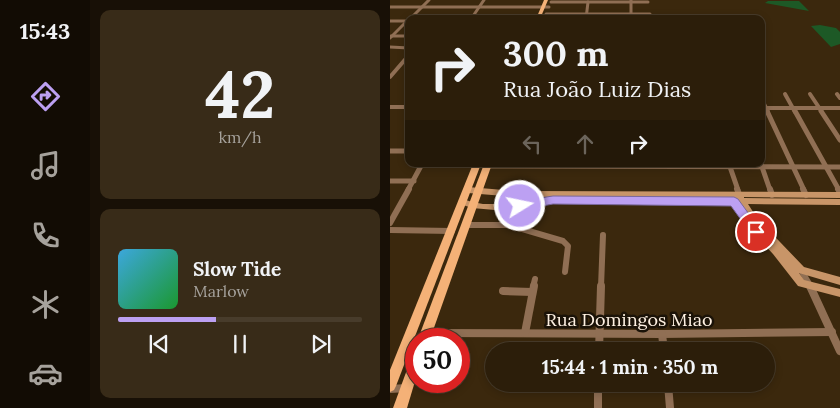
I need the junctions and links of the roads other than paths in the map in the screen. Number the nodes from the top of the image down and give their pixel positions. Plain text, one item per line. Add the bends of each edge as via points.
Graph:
1 (429, 0) edge
2 (484, 0) edge
3 (549, 1) edge
4 (631, 1) edge
5 (588, 2) junction
6 (648, 2) dead end
7 (390, 7) edge
8 (422, 7) junction
9 (479, 7) junction
10 (546, 7) junction
11 (586, 14) junction
12 (631, 14) junction
13 (650, 14) dead end
14 (414, 15) edge
15 (474, 15) edge
16 (541, 15) edge
17 (545, 15) edge
18 (566, 15) edge
19 (405, 20) edge
20 (390, 21) edge
21 (405, 24) edge
22 (405, 36) edge
23 (391, 37) edge
24 (390, 47) edge
25 (405, 48) edge
26 (405, 60) edge
27 (390, 77) edge
28 (785, 94) dead end
29 (810, 94) dead end
30 (405, 107) edge
31 (391, 108) edge
32 (765, 108) edge
33 (793, 108) junction
34 (819, 108) junction
35 (840, 108) edge
36 (765, 110) edge
37 (840, 140) edge
38 (390, 151) edge
39 (405, 152) edge
40 (765, 165) edge
41 (421, 167) edge
42 (476, 167) edge
43 (486, 167) edge
44 (730, 167) edge
45 (762, 167) edge
46 (793, 167) junction
47 (826, 167) junction
48 (840, 167) edge
49 (390, 181) edge
50 (414, 181) junction
51 (468, 190) junction
52 (479, 190) junction
53 (510, 194) junction
54 (840, 194) edge
55 (772, 195) junction
56 (806, 195) junction
57 (606, 198) junction
58 (737, 198) junction
59 (840, 202) edge
60 (469, 204) junction
61 (504, 206) junction
62 (390, 223) edge
63 (466, 225) junction
64 (390, 230) edge
65 (452, 231) junction
66 (603, 234) dead end
67 (801, 270) junction
68 (565, 272) dead end
69 (535, 279) dead end
70 (840, 281) edge
71 (810, 286) junction
72 (502, 291) dead end
73 (532, 292) junction
74 (840, 293) edge
75 (428, 328) edge
76 (832, 332) junction
77 (525, 334) junction
78 (600, 334) junction
79 (662, 334) junction
80 (470, 335) edge
81 (600, 342) edge
82 (663, 342) edge
83 (840, 351) edge
84 (390, 388) edge
85 (405, 388) edge
86 (405, 391) edge
87 (598, 392) edge
88 (669, 392) edge
89 (400, 408) edge
90 (598, 408) edge
91 (670, 408) edge

1 - 8 street
2 - 9 street
3 - 5 street
3 - 10 main road
4 - 5 street
4 - 6 street
4 - 12 street
5 - 11 street
7 - 8 street
8 - 9 street
8 - 14 street
9 - 10 street
9 - 15 street
10 - 16 main road
10 - 17 main road
11 - 12 street
11 - 18 street
12 - 13 street
19 - 20 street
21 - 23 street
22 - 23 street
24 - 25 street
26 - 27 street
28 - 33 street
29 - 34 street
30 - 31 street
32 - 33 street
33 - 34 street
33 - 47 street
34 - 35 street
34 - 37 street
36 - 46 street
38 - 39 street
40 - 46 street
41 - 50 street
42 - 51 main road
43 - 52 main road
44 - 58 street
45 - 55 street
46 - 47 street
46 - 56 street
47 - 48 street
47 - 54 street
49 - 50 street
50 - 62 street
51 - 52 main road
51 - 60 main road
52 - 53 main road
52 - 60 main road
53 - 57 main road
53 - 61 main road via 510,201
54 - 56 main road
55 - 56 main road
55 - 58 main road
57 - 58 main road
57 - 61 main road
58 - 59 main road
58 - 67 main road
58 - 71 main road via 746,220 798,280
60 - 61 main road
60 - 63 main road
60 - 65 main road
63 - 68 street via 508,226 563,241 568,246
63 - 75 main road
64 - 65 street
65 - 84 main road
66 - 78 street
67 - 70 main road
67 - 71 street
69 - 73 street
71 - 74 main road
71 - 76 street
72 - 73 street
73 - 77 street
76 - 79 street, Rua Domingos Miao
76 - 83 street
77 - 78 street, Rua Domingos Miao
77 - 80 street, Rua Domingos Miao
78 - 79 street, Rua Domingos Miao
78 - 81 street
79 - 82 street
84 - 85 street
86 - 89 main road
87 - 90 street
88 - 91 street

